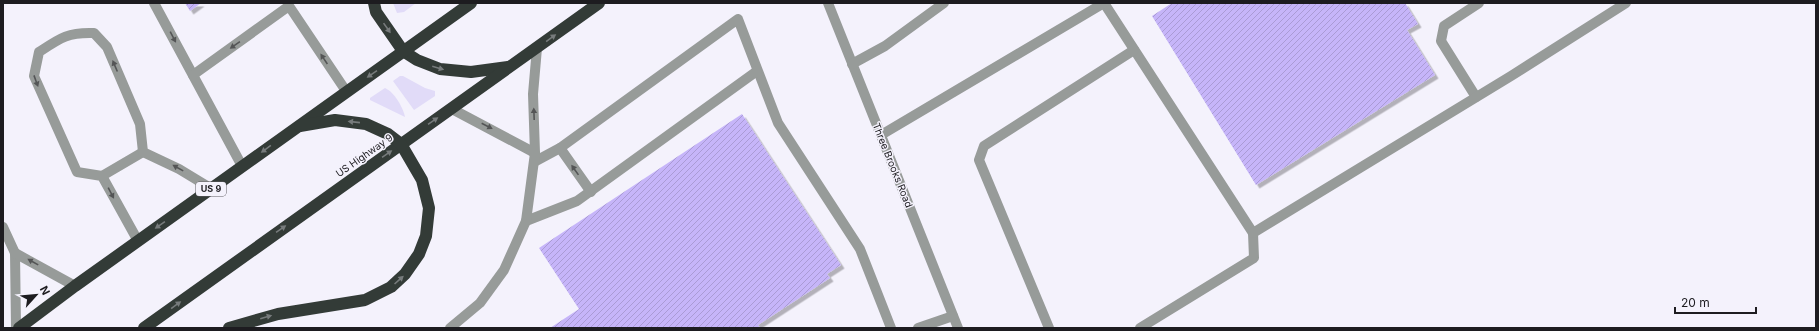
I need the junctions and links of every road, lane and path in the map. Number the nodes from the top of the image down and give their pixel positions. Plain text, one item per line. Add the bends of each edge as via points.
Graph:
1 (154, 3) edge
2 (374, 3) edge
3 (471, 3) edge
4 (599, 3) edge
5 (828, 3) edge
6 (1104, 3) edge
7 (1479, 3) edge
8 (1626, 3) edge
9 (943, 4) edge
10 (291, 5) edge
11 (537, 48) junction
12 (1134, 50) junction
13 (403, 51) junction
14 (852, 64) junction
15 (510, 66) junction
16 (757, 71) junction
17 (193, 75) junction
18 (346, 91) junction
19 (1476, 97) junction
20 (452, 109) junction
21 (297, 126) junction
22 (881, 135) junction
23 (401, 144) junction
24 (560, 148) junction
25 (144, 152) junction
26 (535, 158) junction
27 (242, 166) junction
28 (102, 176) junction
29 (212, 189) junction
30 (591, 192) junction
31 (526, 221) junction
32 (3, 227) edge
33 (1253, 233) junction
34 (138, 241) junction
35 (15, 252) junction
36 (75, 286) junction
37 (954, 316) junction
38 (17, 328) edge
39 (144, 328) edge
40 (228, 328) edge
41 (450, 328) edge
42 (891, 328) edge
43 (918, 328) edge
44 (958, 328) edge
45 (1049, 328) edge
46 (1140, 328) edge

1 -> 17 street
2 -> 13 highway via 376,12
3 - 13 highway, US 9
11 -> 4 highway, US Highway 9
5 - 14 street, Three Brooks Road
6 - 12 street
6 - 22 street
7 - 19 street via 1444,26 1441,41
8 - 19 street
9 - 14 street via 885,46
10 -> 17 street
18 -> 10 street
11 - 15 highway, US Highway 9
26 -> 11 street via 533,94
12 - 33 street
12 - 45 street via 984,146 979,160
13 -> 15 highway via 440,69 471,72
13 -> 18 highway, US 9
14 - 22 street, Three Brooks Road
15 - 20 highway, US Highway 9
16 - 24 street via 738,18
16 - 30 street
16 - 42 street via 778,124 860,249
17 - 27 street
18 - 21 highway, US 9
19 - 33 street
23 -> 20 highway, US Highway 9
20 -> 26 street
23 -> 21 highway via 388,134 366,124 335,120
21 -> 27 highway, US 9
22 - 37 street, Three Brooks Road
39 -> 23 highway, US Highway 9
40 -> 23 highway via 278,314 366,300 391,287 405,274 419,254 426,236 429,208 422,180
24 - 26 street
30 -> 24 street
25 - 28 street
25 -> 28 street via 140,124 107,47 94,33 80,32 63,36 39,52 34,76 76,172
29 -> 25 street
26 - 31 street
27 - 29 highway, US 9
28 -> 34 street
29 -> 34 highway, US 9
30 - 31 street via 577,201
31 - 41 street via 504,270 480,303
32 - 35 street
33 - 46 street via 1254,258
34 - 36 highway, US 9
36 -> 35 street
35 - 38 street
36 - 38 highway, US 9
37 - 43 street
37 - 44 street, Three Brooks Road

